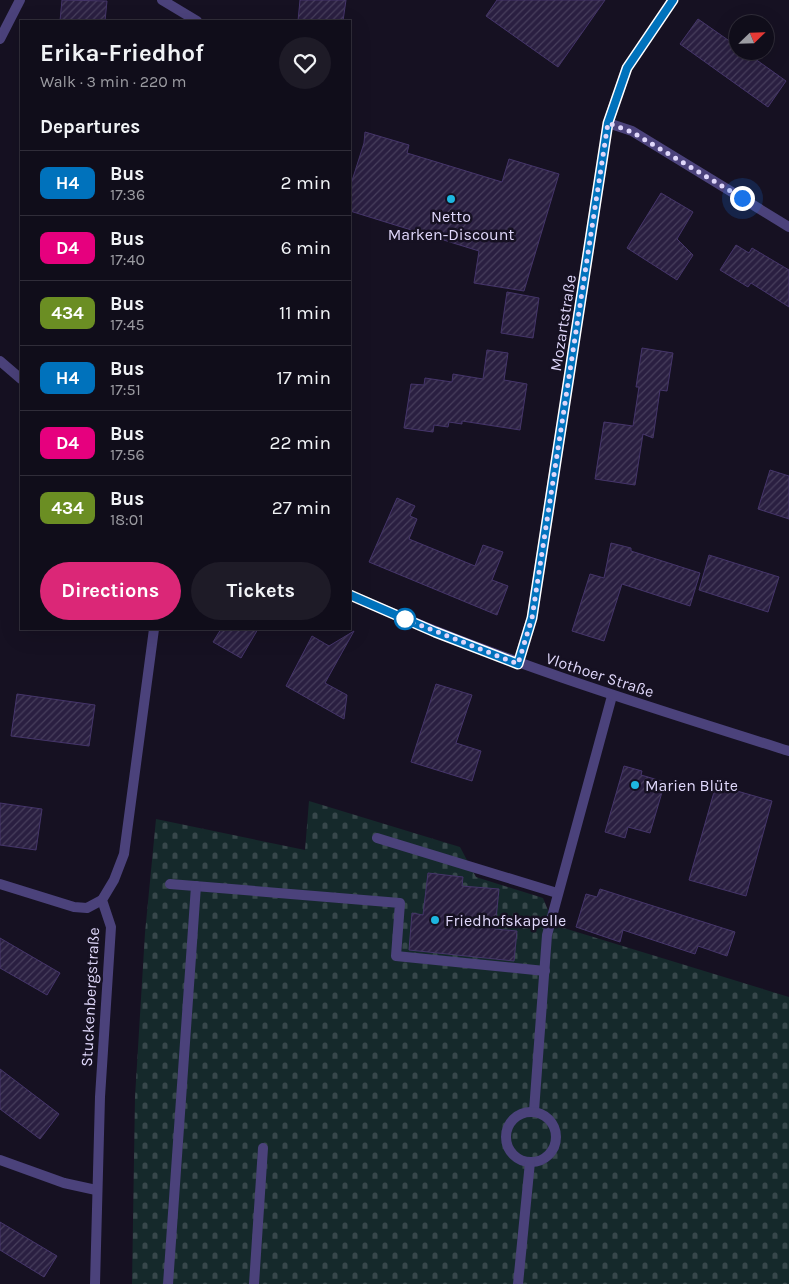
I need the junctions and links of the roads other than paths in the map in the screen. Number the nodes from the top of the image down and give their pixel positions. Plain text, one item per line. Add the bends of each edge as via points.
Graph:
1 (20, 0) edge
2 (162, 0) edge
3 (673, 0) edge
4 (195, 20) edge
5 (0, 39) edge
6 (608, 123) junction
7 (789, 226) edge
8 (0, 361) edge
9 (20, 378) edge
10 (351, 595) edge
11 (154, 630) edge
12 (518, 664) junction
13 (612, 696) junction
14 (789, 751) edge
15 (377, 838) dead end
16 (0, 884) edge
17 (170, 884) dead end
18 (196, 886) junction
19 (557, 893) junction
20 (102, 900) junction
21 (544, 971) junction
22 (534, 1111) junction
23 (263, 1148) dead end
24 (0, 1160) edge
25 (530, 1162) junction
26 (96, 1190) junction
27 (95, 1284) edge
28 (168, 1284) edge
29 (254, 1284) edge
30 (518, 1284) edge

1 - 5 street
2 - 4 street
3 - 6 street, Mozartstraße via 627,68
6 - 7 street via 632,132
6 - 12 street, Mozartstraße via 532,618
8 - 9 street
10 - 12 street, Vlothoer Straße
11 - 20 street via 124,854
12 - 13 street, Vlothoer Straße
13 - 14 street, Vlothoer Straße
13 - 19 street
15 - 19 street
16 - 20 street via 74,907 87,908
17 - 18 street
18 - 21 street via 400,903 396,956
18 - 28 street
19 - 21 street via 547,935
20 - 26 street, Stuckenbergstraße via 111,927
21 - 22 street
22 - 25 street via 547,1116 555,1127 556,1141 552,1152 542,1160
22 - 25 street via 520,1114 510,1123 506,1136 509,1149 518,1158
23 - 29 street
24 - 26 street via 64,1183
25 - 30 street
26 - 27 street, Stuckenbergstraße

